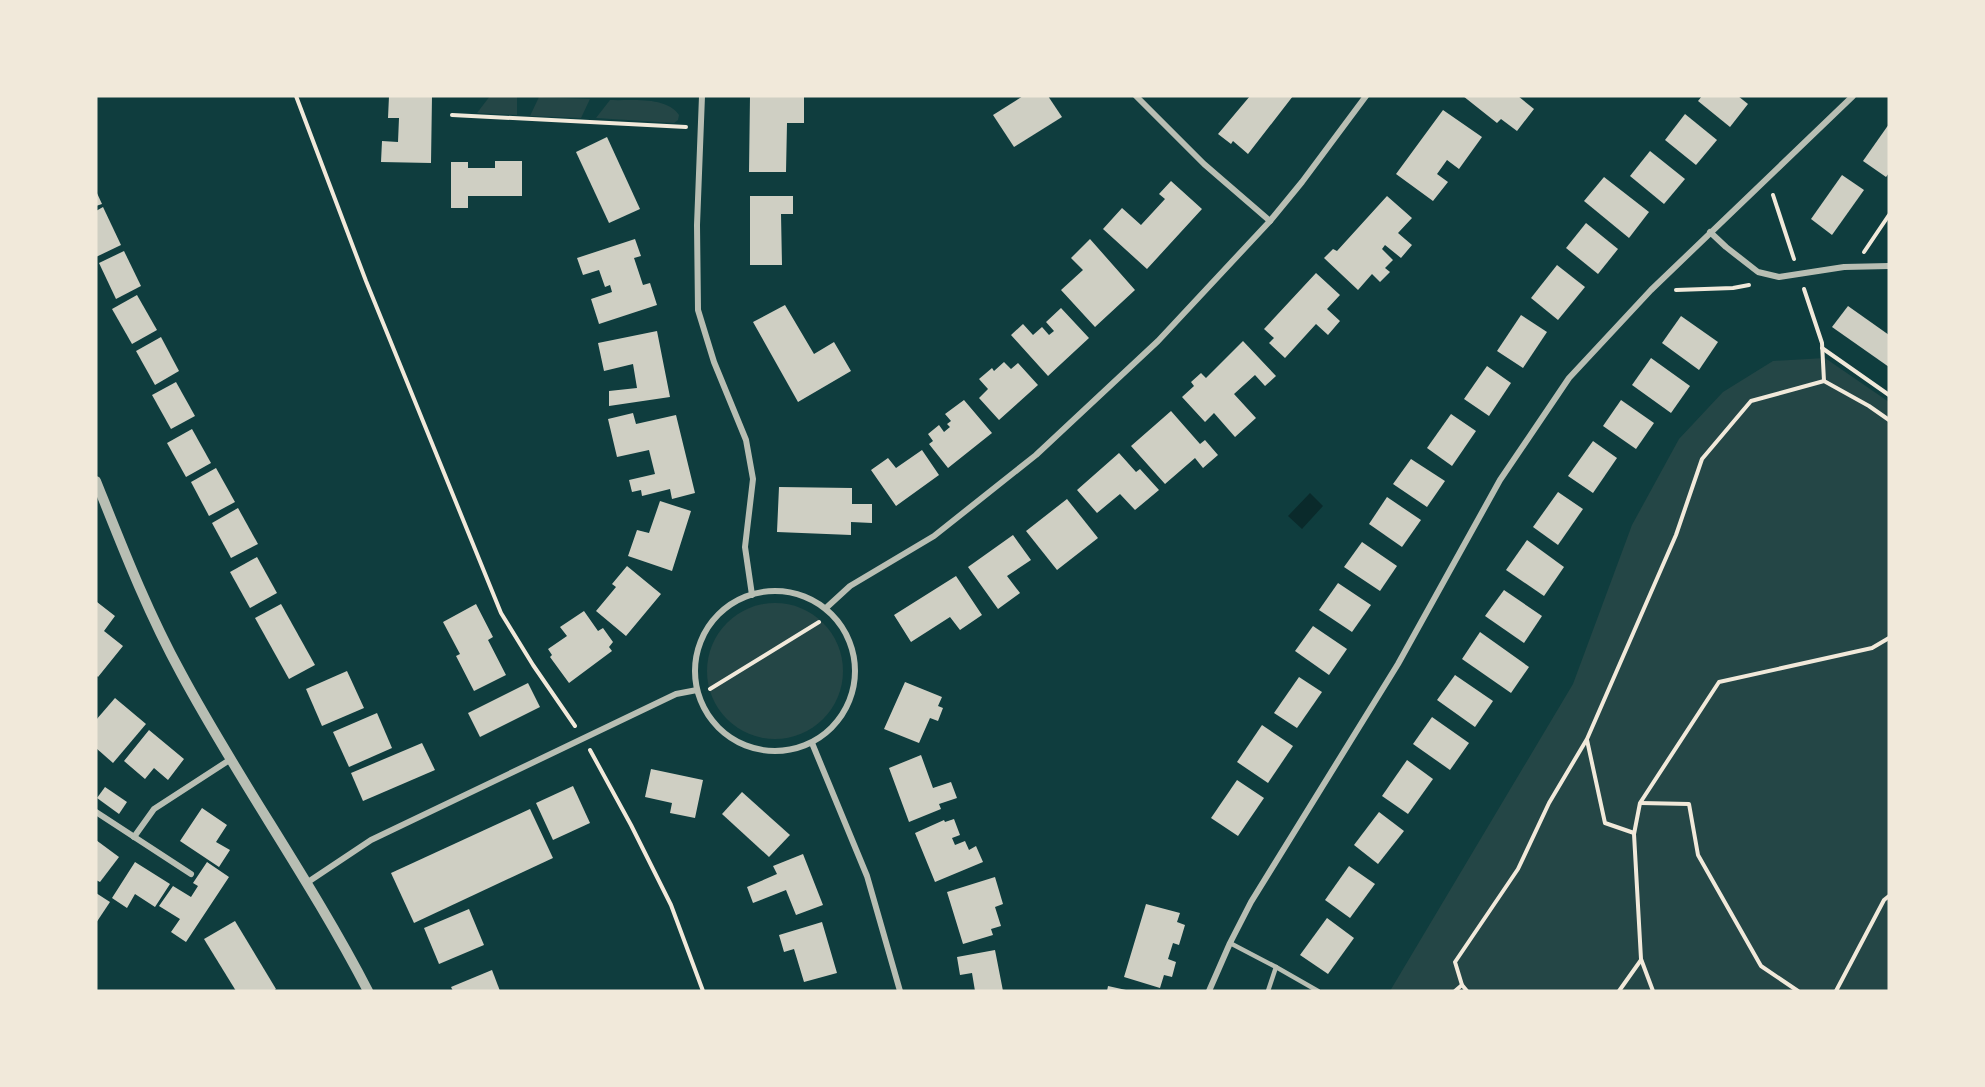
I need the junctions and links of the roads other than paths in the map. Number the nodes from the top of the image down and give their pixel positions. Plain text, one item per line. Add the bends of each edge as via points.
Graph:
1 (702, 96) edge
2 (1136, 96) edge
3 (1366, 96) edge
4 (1853, 96) edge
5 (1270, 221) junction
6 (1710, 232) junction
7 (1889, 266) edge
8 (96, 481) edge
9 (752, 595) junction
10 (826, 608) junction
11 (697, 690) junction
12 (812, 743) junction
13 (231, 759) junction
14 (96, 812) edge
15 (134, 837) junction
16 (191, 874) dead end
17 (308, 882) junction
18 (1230, 944) junction
19 (1276, 967) junction
20 (368, 991) edge
21 (900, 991) edge
22 (1209, 991) edge
23 (1269, 991) edge
24 (1318, 991) edge

1 - 9 street via 698,310 714,362 746,440 753,479 745,547
2 - 5 street via 1204,164
3 - 5 street
4 - 6 street
5 - 10 street via 1158,340 1036,455 934,536 850,586
6 - 7 street via 1758,272 1779,277
6 - 18 street via 1569,378 1500,480 1398,664 1257,892
8 - 13 street via 160,633
9 - 10 street via 786,592
9 - 11 street via 732,604 708,627 696,659
10 - 12 street via 841,626 853,651 855,677 849,704 834,726
11 - 12 street via 709,718 730,738 756,750 785,752
11 - 17 street via 676,694 371,840
12 - 21 street via 867,876
13 - 15 street via 154,809
13 - 17 street
14 - 15 street
15 - 16 street
17 - 20 street
18 - 19 lane
18 - 22 street
19 - 23 lane
19 - 24 lane

